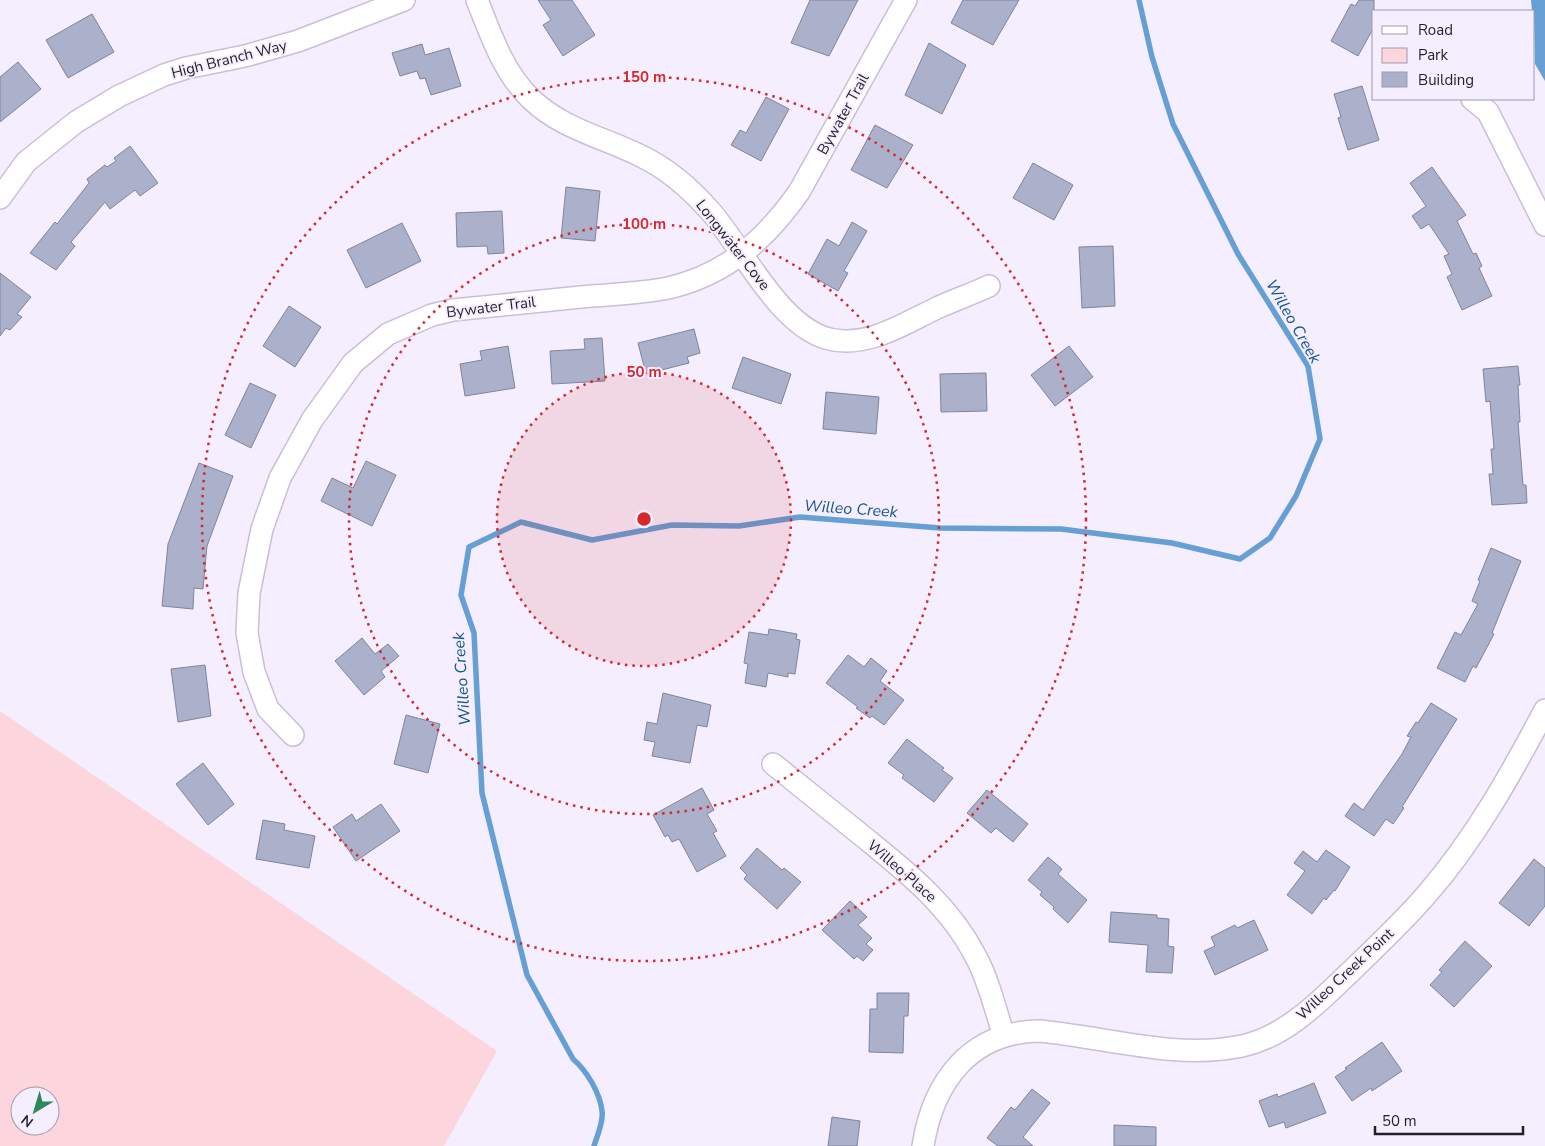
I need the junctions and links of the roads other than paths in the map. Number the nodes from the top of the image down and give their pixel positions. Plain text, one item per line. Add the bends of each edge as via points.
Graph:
1 (404, 0) edge
2 (477, 0) edge
3 (906, 0) edge
4 (1473, 100) edge
5 (0, 198) edge
6 (1545, 225) edge
7 (742, 254) junction
8 (989, 286) dead end
9 (1545, 710) edge
10 (294, 735) dead end
11 (773, 764) dead end
12 (1004, 1036) junction
13 (922, 1146) edge

1 - 5 street, High Branch Way via 298,41 164,75 119,96 76,122 26,162
2 - 7 street, Longwater Cove via 501,59 531,100 557,119 641,156 675,176 711,212
3 - 7 street, Bywater Trail via 799,192 763,237
4 - 6 street via 1488,112
7 - 8 street, Longwater Cove via 782,310 802,327 834,340 863,340 884,333
7 - 10 street, Bywater Trail via 718,270 668,288 453,310 432,315 388,334 353,363 312,420 280,478 262,528 249,593 247,633 254,672 268,709
9 - 12 street, Willeo Creek Point via 1483,818 1428,893 1331,990 1271,1037 1225,1049 1183,1050 1039,1031
11 - 12 street, Willeo Place via 905,871 939,903 976,957
12 - 13 street, Willeo Creek Point via 978,1048 946,1080 936,1096

